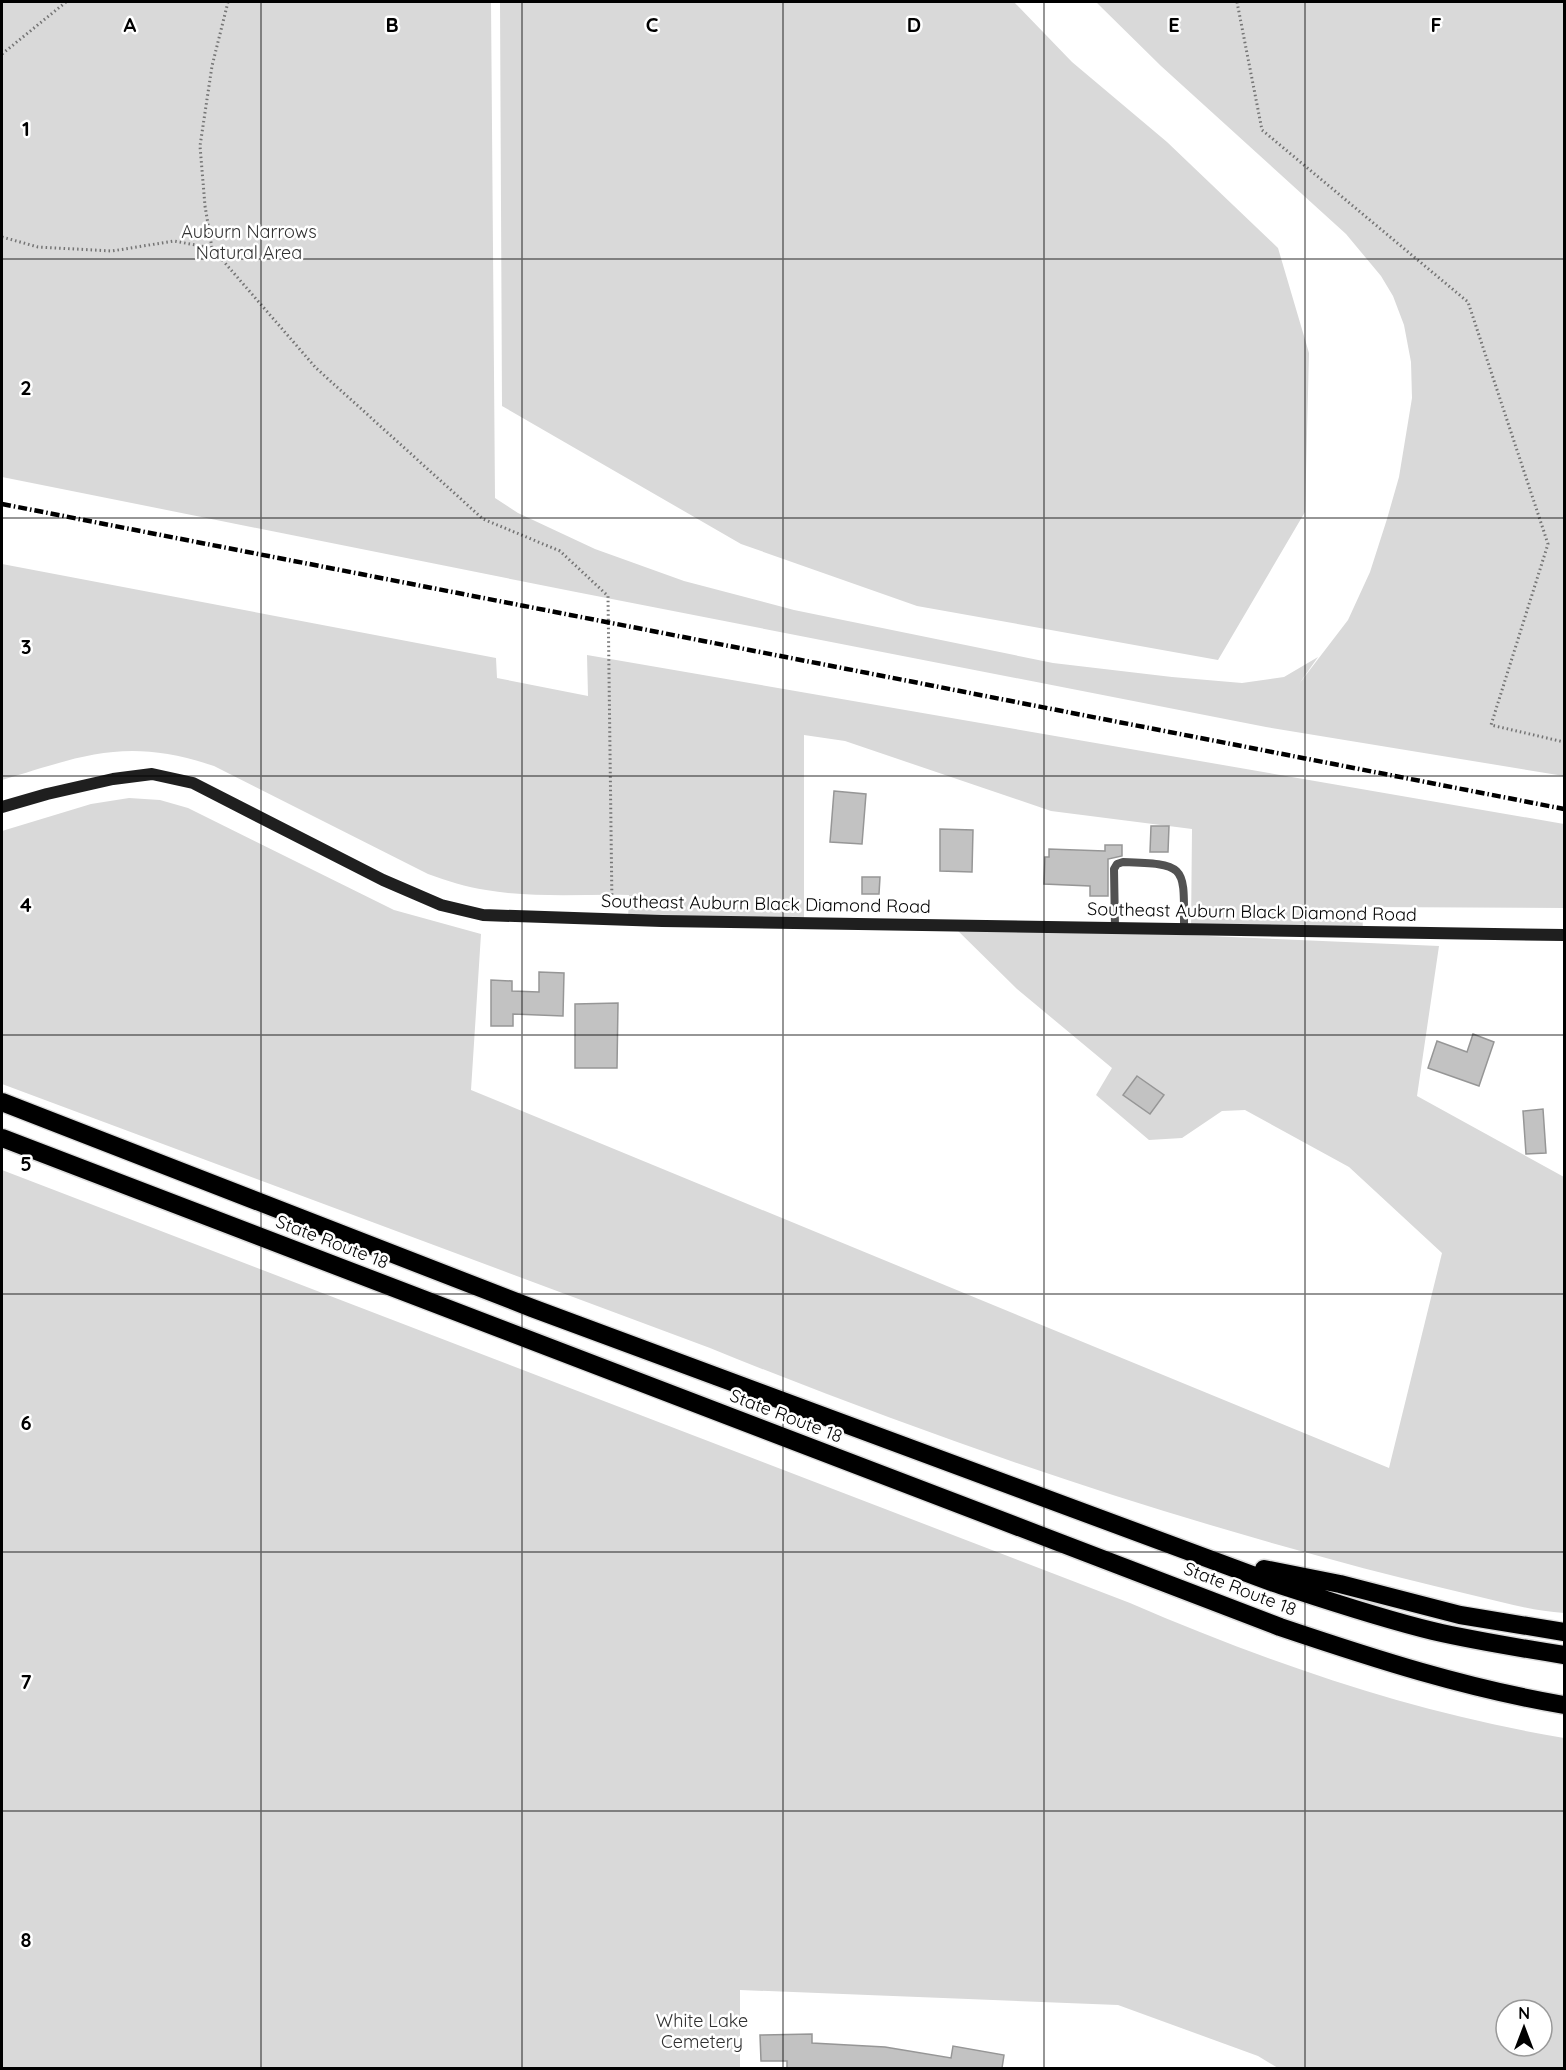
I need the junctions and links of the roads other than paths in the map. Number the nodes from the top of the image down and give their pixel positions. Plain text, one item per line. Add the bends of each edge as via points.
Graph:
1 (2, 807) edge
2 (1115, 928) junction
3 (1184, 929) junction
4 (1564, 935) edge
5 (2, 1102) edge
6 (2, 1138) edge
7 (1207, 1558) junction
8 (1564, 1632) edge
9 (1564, 1655) edge
10 (1564, 1705) edge

1 - 2 main road, Southeast Auburn Black Diamond Road via 113,779 152,774 193,783 383,880 441,905 483,915
2 - 3 main road, Southeast Auburn Black Diamond Road
2 - 3 lane via 1114,869 1123,862 1162,864 1179,871 1184,883
3 - 4 main road, Southeast Auburn Black Diamond Road
5 - 7 highway, State Route 18 via 532,1308
6 - 10 highway, State Route 18 via 1280,1627 1431,1676
7 - 8 highway via 1340,1584 1460,1615
7 - 9 highway, State Route 18 via 1345,1606 1432,1630

